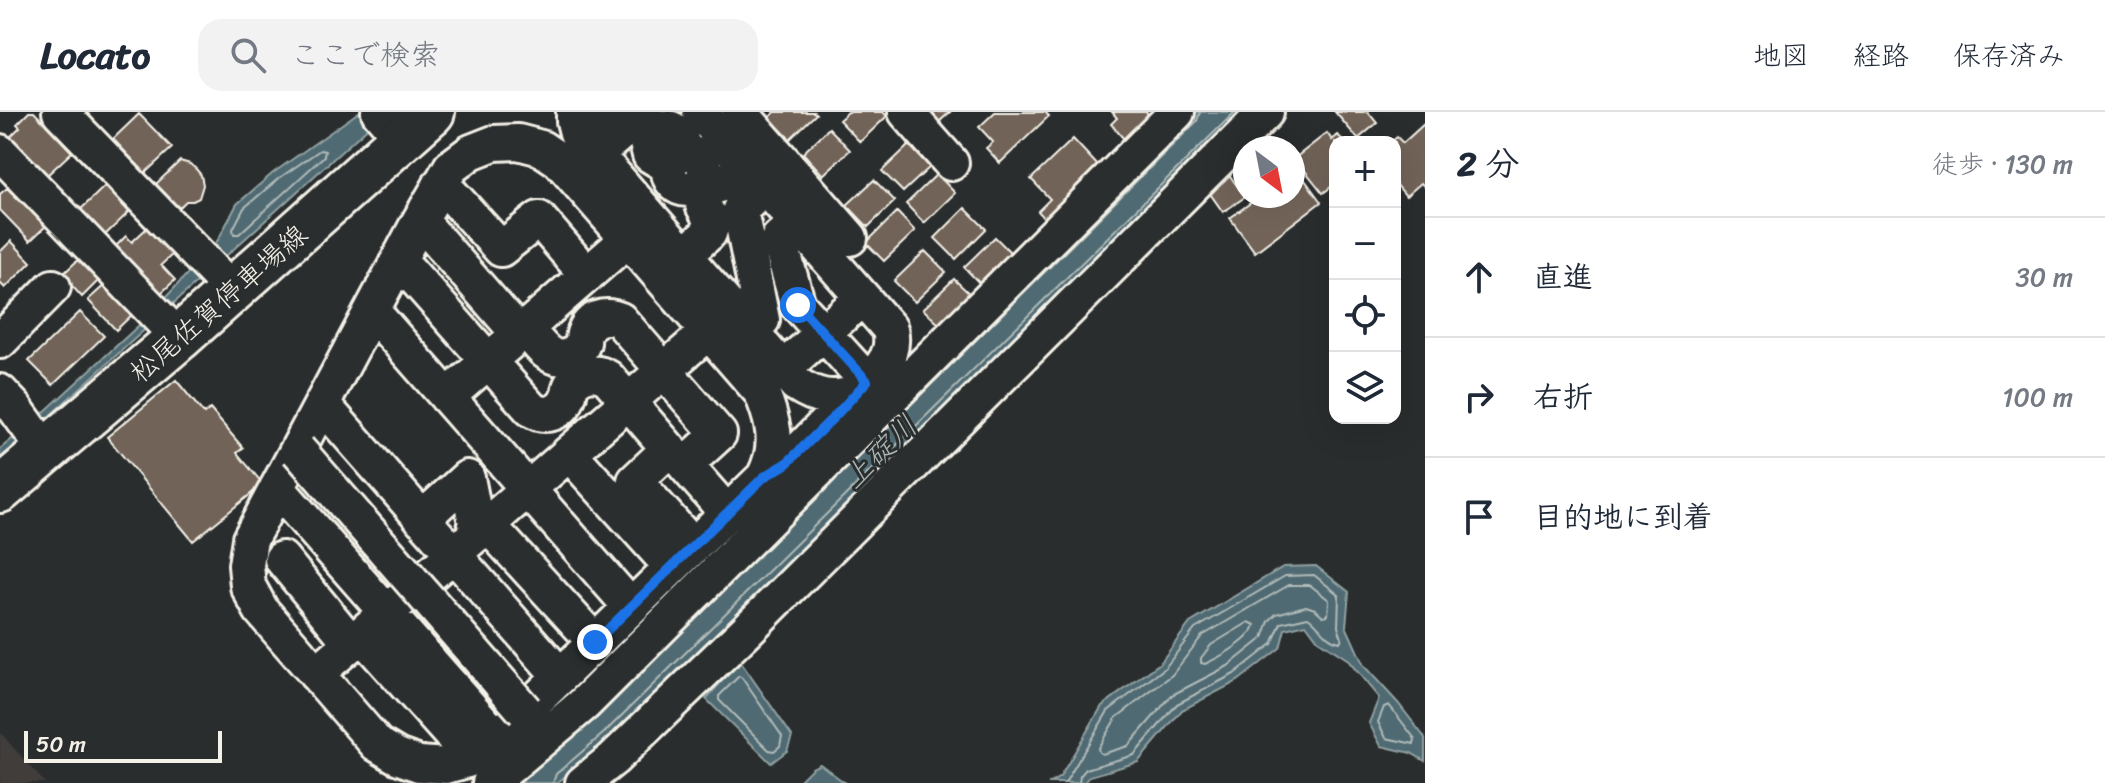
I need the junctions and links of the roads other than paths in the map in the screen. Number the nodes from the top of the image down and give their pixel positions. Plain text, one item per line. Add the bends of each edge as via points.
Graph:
1 (60, 112) edge
2 (574, 112) edge
3 (700, 112) edge
4 (906, 112) edge
5 (1177, 112) edge
6 (1266, 112) edge
7 (400, 121) edge
8 (658, 138) edge
9 (0, 152) edge
10 (951, 163) dead end
11 (756, 176) junction
12 (441, 183) junction
13 (420, 220) junction
14 (797, 222) junction
15 (850, 238) dead end
16 (628, 239) junction
17 (684, 255) junction
18 (399, 260) junction
19 (215, 272) junction
20 (587, 275) junction
21 (53, 287) dead end
22 (862, 298) junction
23 (372, 311) junction
24 (163, 322) junction
25 (522, 331) junction
26 (750, 331) junction
27 (708, 332) junction
28 (823, 333) junction
29 (0, 341) edge
30 (488, 361) junction
31 (783, 369) junction
32 (663, 371) junction
33 (850, 391) junction
34 (0, 392) edge
35 (447, 397) junction
36 (764, 399) junction
37 (628, 402) junction
38 (322, 404) junction
39 (35, 436) junction
40 (298, 450) junction
41 (569, 453) junction
42 (764, 477) junction
43 (277, 488) junction
44 (527, 489) junction
45 (0, 490) edge
46 (727, 513) junction
47 (422, 519) junction
48 (473, 537) junction
49 (328, 546) junction
50 (682, 556) junction
51 (352, 573) junction
52 (319, 604) junction
53 (631, 607) junction
54 (386, 612) junction
55 (356, 638) junction
56 (595, 642) junction
57 (316, 674) junction
58 (560, 676) junction
59 (525, 711) junction
60 (486, 760) edge
61 (583, 783) edge

1 - 19 street
2 - 8 street via 577,133
3 - 8 street
4 - 10 street
5 - 60 street via 584,704
6 - 61 street via 747,630
7 - 19 main road, 松尾佐賀停車場線
8 - 11 street
8 - 15 street
8 - 17 street
9 - 24 street
11 - 14 street
11 - 17 street via 709,189 703,199 711,220 709,233
11 - 26 street via 740,210 762,320
12 - 13 street
12 - 16 street via 451,167 494,143 541,148 559,160
12 - 20 street via 501,249 539,219
13 - 18 street
13 - 25 street
14 - 22 street
14 - 28 street via 779,238 798,305
16 - 20 street
16 - 27 street
17 - 26 street
18 - 23 street
18 - 30 street via 442,324
19 - 24 main road, 松尾佐賀停車場線
20 - 25 street
21 - 29 street
22 - 28 street
22 - 33 street via 890,329 892,340 888,358
23 - 35 street
23 - 38 street
24 - 39 main road, 松尾佐賀停車場線
25 - 30 street
25 - 32 street via 549,355 562,358 578,351 588,325 611,316
26 - 31 street
27 - 32 street
27 - 36 street
28 - 31 street
28 - 33 street
30 - 35 street
30 - 37 street via 537,414 558,410 576,380 590,373 603,374
31 - 33 street via 805,390
32 - 37 street
32 - 46 street via 719,434 685,465
33 - 36 street via 806,420
33 - 42 street via 836,415 786,464
34 - 39 street
35 - 44 street
36 - 42 street via 775,439
37 - 41 street
37 - 50 street via 669,449 635,481
38 - 40 street
38 - 47 street
39 - 45 main road, 松尾佐賀停車場線
40 - 43 street
40 - 59 street, bridge
41 - 44 street
41 - 50 street via 610,516
42 - 46 street
43 - 49 street
43 - 57 street via 250,539 248,586 261,610
44 - 48 street
44 - 53 street
46 - 50 street
47 - 48 street
47 - 48 street via 467,478
48 - 54 street
48 - 56 street
48 - 58 street
49 - 51 street
49 - 52 street via 288,567
50 - 53 street
51 - 52 street
51 - 54 street
52 - 55 street
53 - 56 street
54 - 55 street
54 - 60 street via 441,675
55 - 57 street
55 - 60 street via 403,697
56 - 58 street
57 - 60 street via 377,744 397,756 445,766
58 - 59 street
59 - 60 street

